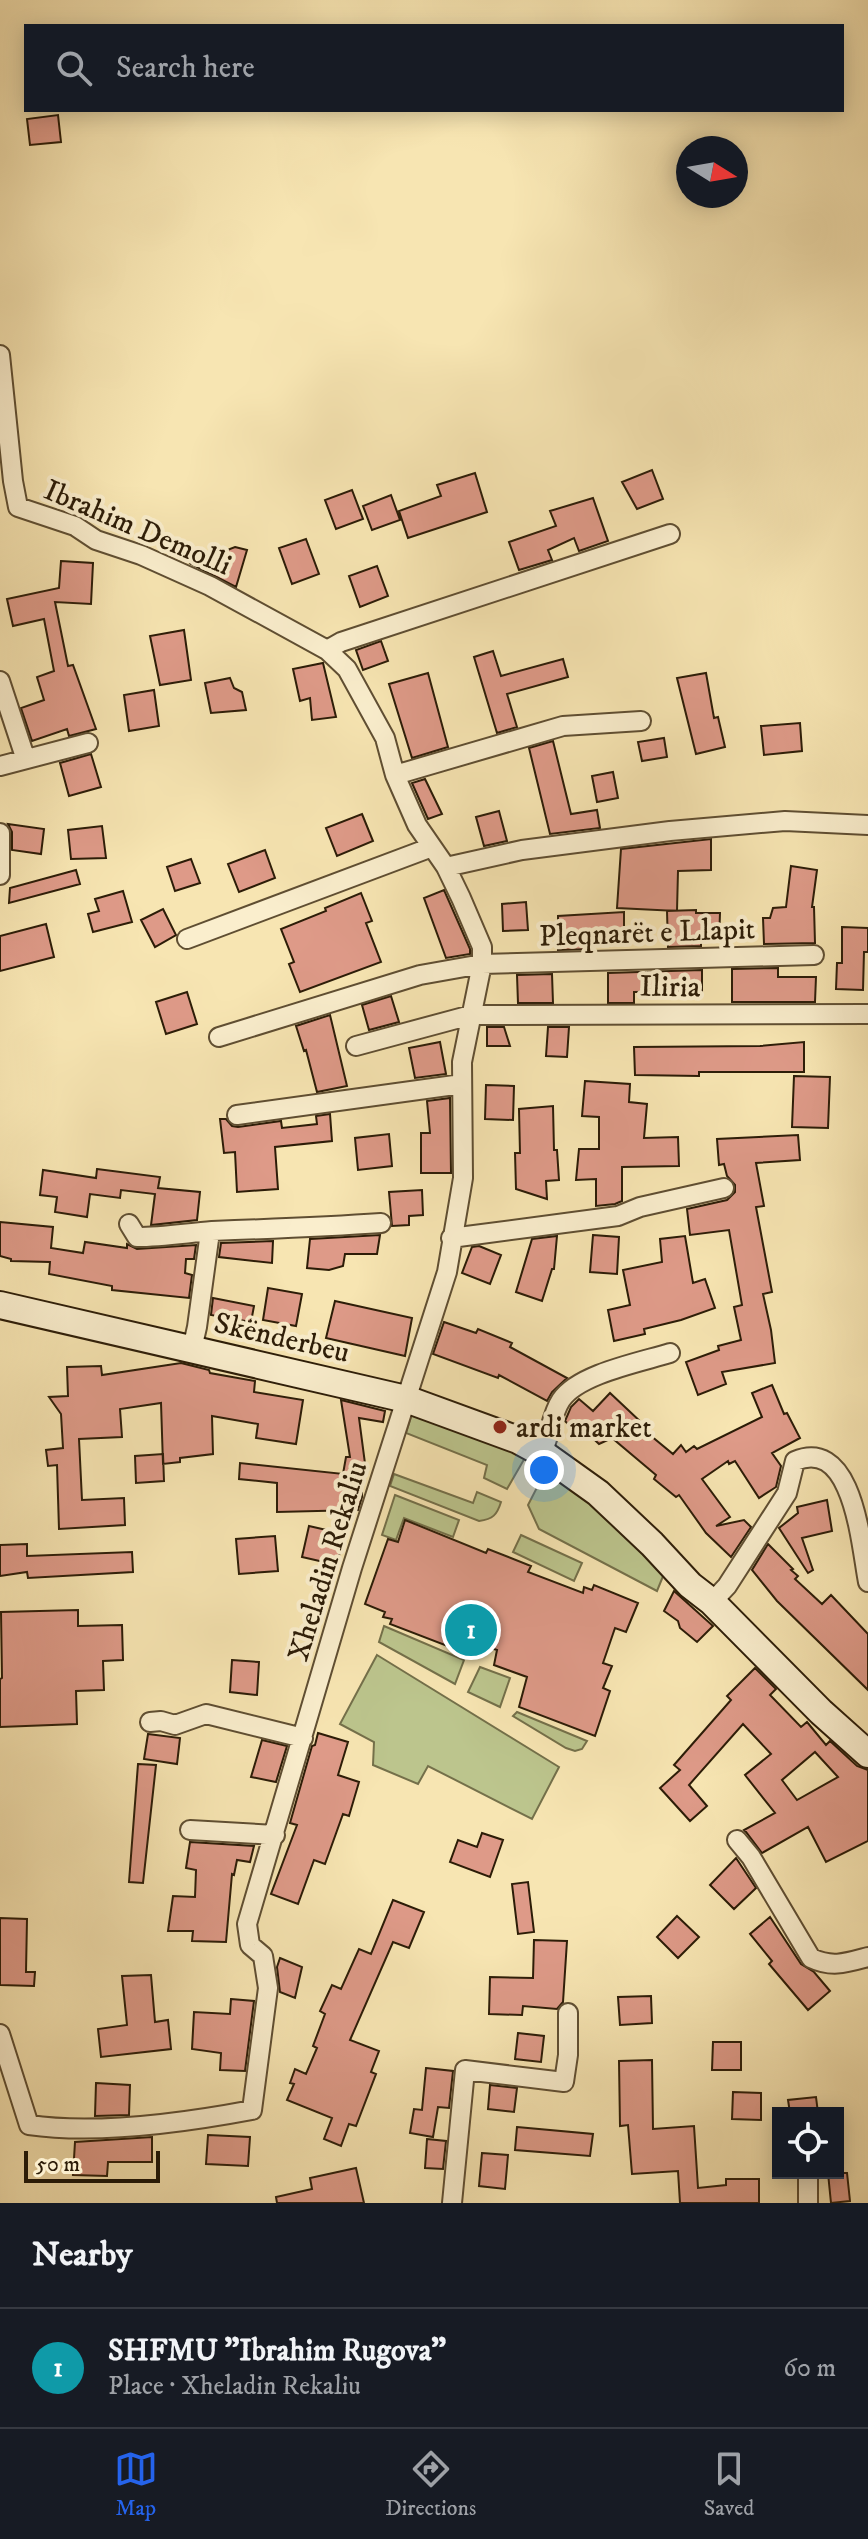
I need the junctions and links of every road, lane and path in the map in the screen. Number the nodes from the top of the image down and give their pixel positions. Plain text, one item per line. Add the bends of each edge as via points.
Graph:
1 (0, 355) edge
2 (670, 534) dead end
3 (327, 650) junction
4 (0, 681) edge
5 (641, 721) dead end
6 (88, 743) dead end
7 (25, 757) junction
8 (0, 766) edge
9 (395, 775) junction
10 (868, 825) edge
11 (0, 833) edge
12 (432, 847) junction
13 (446, 867) junction
14 (0, 875) edge
15 (187, 939) dead end
16 (814, 955) dead end
17 (482, 964) junction
18 (868, 1014) edge
19 (471, 1015) junction
20 (219, 1037) dead end
21 (356, 1046) dead end
22 (462, 1084) junction
23 (237, 1115) dead end
24 (724, 1188) dead end
25 (381, 1223) dead end
26 (129, 1224) dead end
27 (210, 1232) junction
28 (451, 1238) junction
29 (0, 1305) edge
30 (192, 1349) junction
31 (670, 1353) dead end
32 (406, 1399) junction
33 (542, 1453) junction
34 (849, 1491) junction
35 (868, 1506) edge
36 (868, 1582) edge
37 (712, 1602) junction
38 (150, 1722) dead end
39 (303, 1738) junction
40 (868, 1754) edge
41 (190, 1830) dead end
42 (275, 1835) junction
43 (737, 1840) dead end
44 (868, 1957) edge
45 (568, 2013) dead end
46 (0, 2034) edge
47 (808, 2179) edge
48 (452, 2203) edge
49 (808, 2203) edge

1 - 3 street, Ibrahim Demolli via 18,507 197,580
2 - 3 street
3 - 9 street, Ibrahim Demolli via 364,697 385,738
4 - 7 street
5 - 9 street via 563,726
6 - 7 street
7 - 8 street
9 - 12 street, Ibrahim Demolli
10 - 13 street via 785,821 670,831 522,850
11 - 14 street
12 - 13 street, Ibrahim Demolli
12 - 15 street
13 - 17 street, Ibrahim Demolli via 482,947
16 - 17 street, Pleqnarët e Llapit
17 - 19 street, Ibrahim Demolli
17 - 20 street via 420,975
18 - 19 street, Iliria
19 - 21 street
19 - 22 street, Ibrahim Demolli
22 - 23 street
22 - 28 street, Ibrahim Demolli via 463,1178
24 - 28 street via 618,1216
25 - 27 street
26 - 27 street via 137,1237
27 - 30 street
28 - 32 street, Ibrahim Demolli via 447,1272
29 - 30 main road, Skënderbeu
30 - 32 main road, Skënderbeu
31 - 33 street via 569,1389
32 - 33 main road, Skënderbeu
32 - 39 street, Xheladin Rekaliu
33 - 37 main road, Skënderbeu via 598,1493
34 - 35 street
34 - 36 street
34 - 37 street via 827,1461 795,1461 787,1493
37 - 40 main road, Skënderbeu
38 - 39 street via 175,1725 206,1714
39 - 42 street, Xheladin Rekaliu
41 - 42 street
42 - 46 street, Xheladin Rekaliu via 247,1924 250,1945 263,1956 268,1988 252,2110 176,2122 29,2125
43 - 44 street via 811,1958 839,1965
45 - 48 street via 564,2082 465,2070
47 - 49 street

